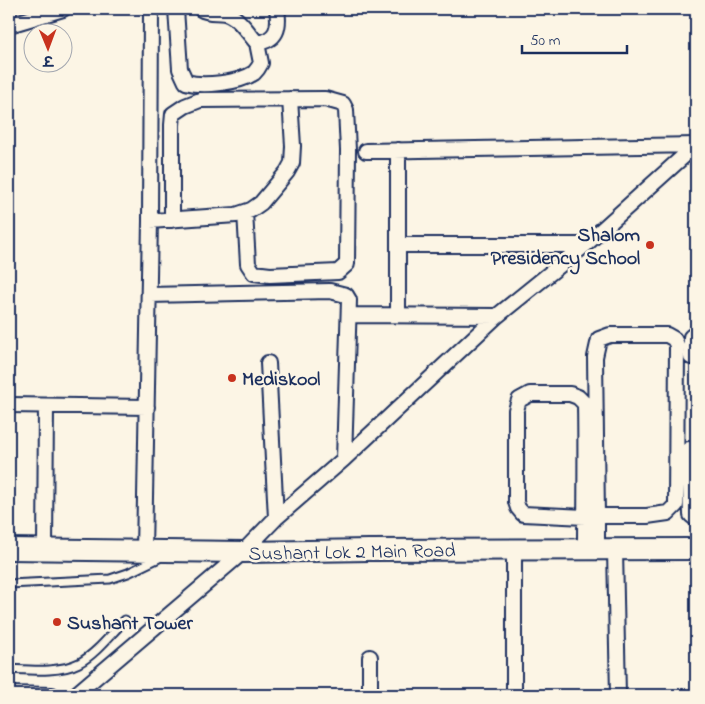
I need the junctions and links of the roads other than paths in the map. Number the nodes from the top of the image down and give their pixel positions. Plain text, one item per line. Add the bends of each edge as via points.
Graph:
1 (63, 9) edge
2 (151, 9) edge
3 (176, 9) edge
4 (201, 9) edge
5 (277, 9) edge
6 (9, 25) edge
7 (257, 43) junction
8 (290, 99) junction
9 (696, 145) edge
10 (398, 150) junction
11 (366, 151) dead end
12 (245, 212) junction
13 (172, 220) junction
14 (150, 221) junction
15 (398, 244) junction
16 (584, 245) junction
17 (149, 295) junction
18 (349, 315) junction
19 (398, 315) junction
20 (497, 316) junction
21 (696, 333) edge
22 (691, 357) dead end
23 (268, 363) dead end
24 (9, 405) edge
25 (46, 406) junction
26 (147, 407) junction
27 (689, 449) dead end
28 (344, 458) junction
29 (591, 516) junction
30 (276, 518) junction
31 (696, 519) edge
32 (9, 549) edge
33 (696, 549) edge
34 (45, 550) junction
35 (514, 550) junction
36 (599, 550) junction
37 (173, 551) junction
38 (144, 552) junction
39 (243, 552) junction
40 (9, 584) edge
41 (125, 620) dead end
42 (370, 657) dead end
43 (9, 669) edge
44 (9, 694) edge
45 (52, 695) edge
46 (75, 695) edge
47 (370, 695) edge
48 (514, 695) edge
49 (618, 695) edge

1 - 6 street
2 - 14 street
3 - 7 street via 180,69 186,82 196,85 242,79 256,71 261,63
4 - 7 street via 226,13 238,21
5 - 7 street via 275,33 268,41
8 - 12 street via 292,164 261,203
8 - 12 street via 338,101 346,110 347,264 338,272 254,273 248,264
8 - 13 street via 200,100 173,114
9 - 10 street
9 - 16 street
10 - 11 street
10 - 15 street
12 - 13 street
13 - 14 street
14 - 17 street
15 - 16 street
15 - 19 street
16 - 20 street
17 - 18 street via 330,291 346,295
17 - 26 street
18 - 19 street
18 - 28 street
19 - 20 street
20 - 28 street
21 - 22 street via 691,336
23 - 30 street
24 - 25 street
25 - 26 street
25 - 34 street
26 - 38 street
27 - 31 street via 691,516
28 - 30 street
29 - 29 street via 523,514 518,508 518,400 530,394 570,394 585,404
29 - 29 street via 647,516 668,513 676,505 677,345 667,335 610,335 599,339 595,357
29 - 36 street
30 - 39 street
32 - 34 street, Sushant Lok 2 Main Road
33 - 36 street, Sushant Lok 2 Main Road
34 - 38 street, Sushant Lok 2 Main Road
35 - 36 street, Sushant Lok 2 Main Road
35 - 39 street, Sushant Lok 2 Main Road
35 - 48 street
36 - 49 street
37 - 38 street, Sushant Lok 2 Main Road
37 - 39 street, Sushant Lok 2 Main Road
37 - 40 lane via 110,579
39 - 46 street
41 - 43 lane via 78,663 36,670
42 - 47 street
44 - 45 street

